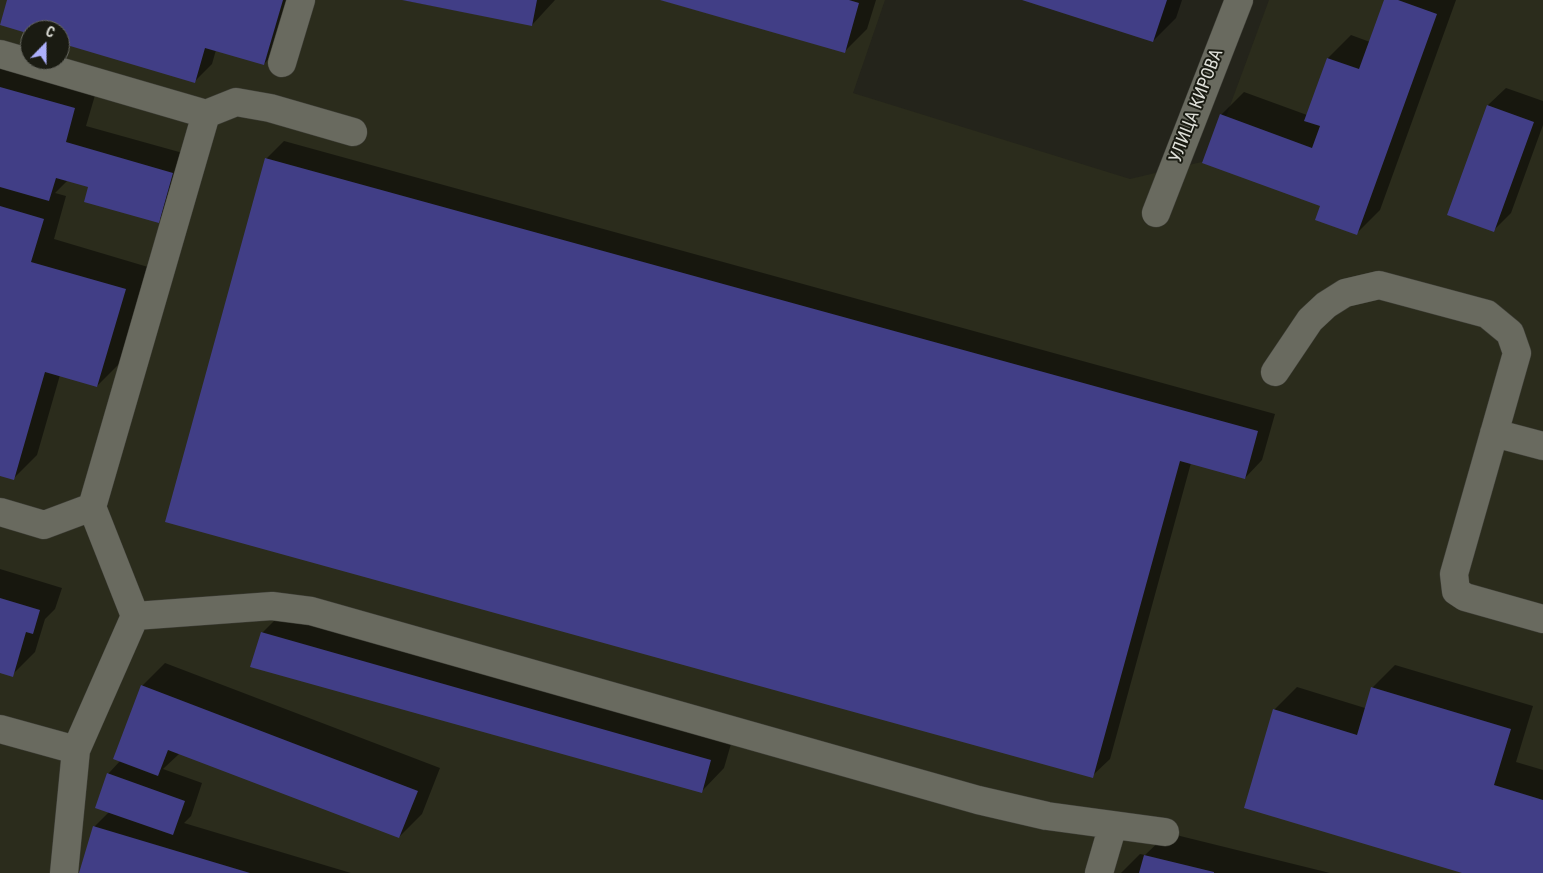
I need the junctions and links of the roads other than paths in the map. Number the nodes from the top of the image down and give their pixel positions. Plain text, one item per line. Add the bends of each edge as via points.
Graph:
1 (301, 0) edge
2 (1239, 0) edge
3 (0, 54) edge
4 (282, 63) dead end
5 (206, 114) junction
6 (353, 132) dead end
7 (1156, 212) dead end
8 (1275, 372) dead end
9 (1494, 433) junction
10 (1543, 446) edge
11 (92, 507) junction
12 (0, 512) edge
13 (135, 616) junction
14 (1543, 619) edge
15 (0, 729) edge
16 (76, 750) junction
17 (1113, 825) junction
18 (1165, 832) dead end
19 (64, 873) edge
20 (1099, 873) edge

1 - 4 street
2 - 7 street, УЛИЦА КИРОВА
3 - 5 street
5 - 6 street via 236,102 270,108
5 - 11 street
8 - 9 street via 1310,320 1345,293 1380,285 1487,314 1510,333 1517,353
9 - 10 street
9 - 14 street via 1454,574 1456,591 1465,597
11 - 12 street via 44,526
11 - 13 street
13 - 16 street
13 - 17 street via 272,606 311,611 978,800 1047,816
15 - 16 street
16 - 19 street
17 - 18 street
17 - 20 street

